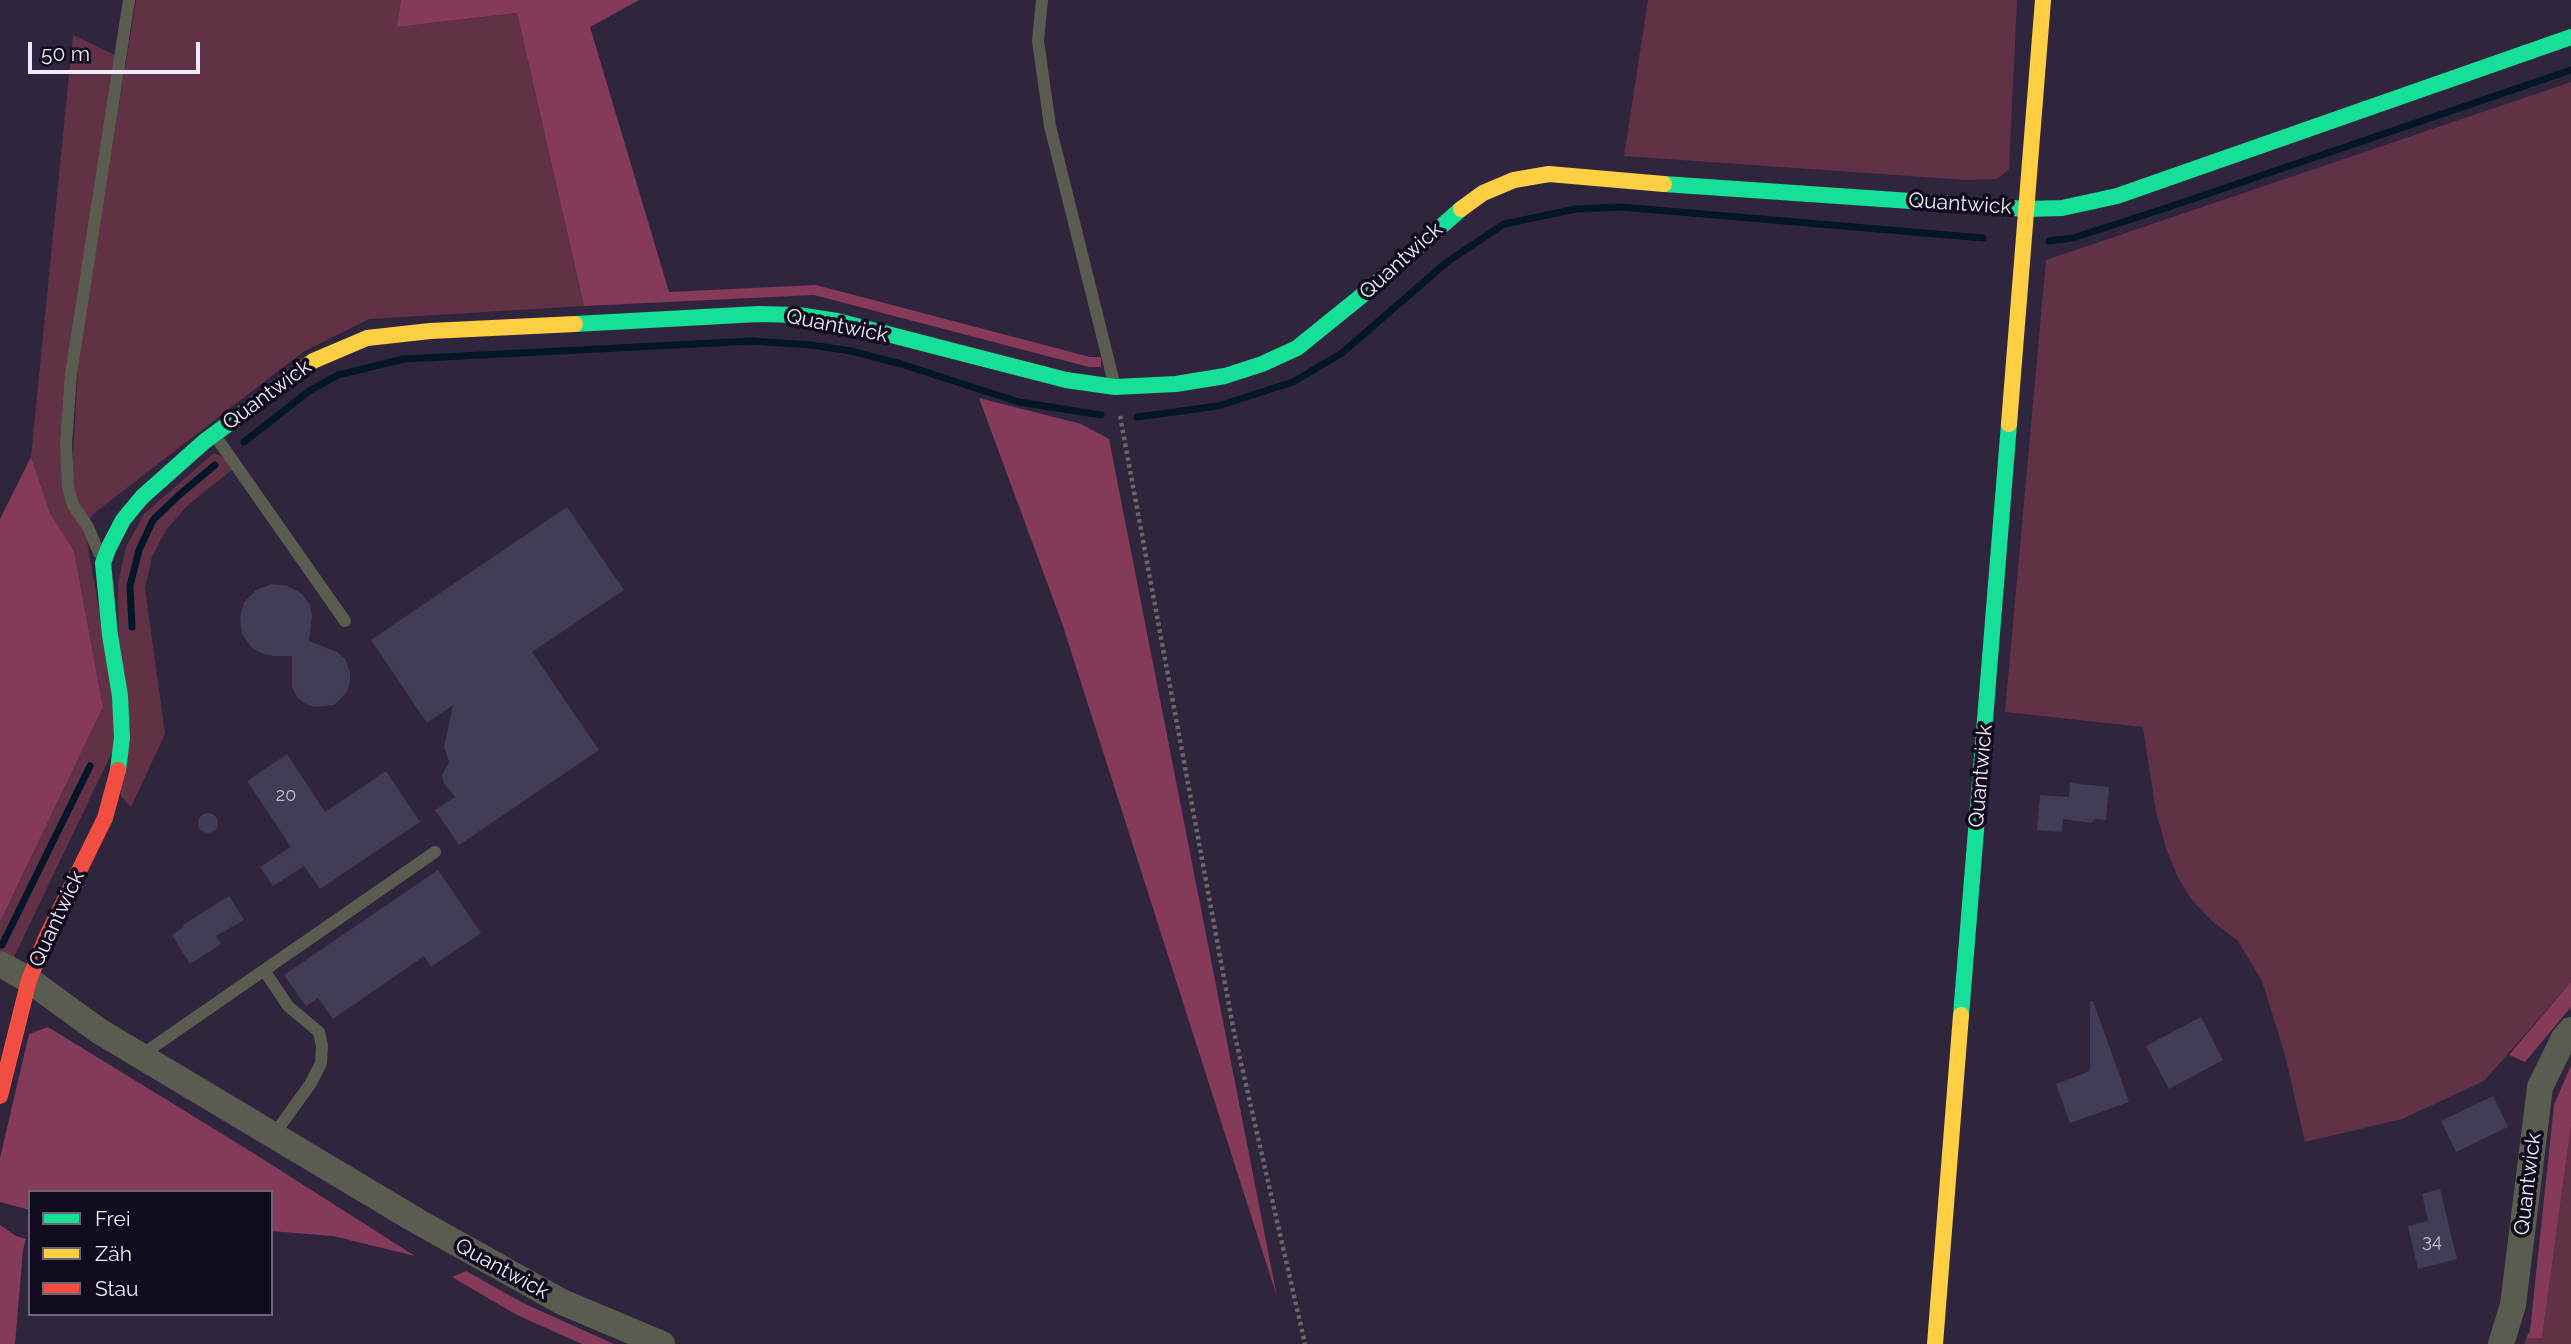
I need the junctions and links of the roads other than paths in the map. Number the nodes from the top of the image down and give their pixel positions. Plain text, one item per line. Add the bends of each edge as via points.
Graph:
1 (129, 0) edge
2 (1042, 0) edge
3 (2043, 0) edge
4 (2571, 37) edge
5 (2027, 209) junction
6 (1115, 387) junction
7 (214, 434) junction
8 (103, 563) junction
9 (345, 621) dead end
10 (435, 852) dead end
11 (0, 964) edge
12 (264, 970) junction
13 (29, 981) junction
14 (2571, 1030) edge
15 (140, 1056) junction
16 (0, 1096) edge
17 (272, 1136) junction
18 (662, 1344) edge
19 (1935, 1344) edge
20 (2501, 1344) edge

1 - 8 lane via 73,361 66,444 73,505
2 - 6 lane via 1038,41 1050,126
3 - 5 street, Quantwick
4 - 5 street, Quantwick via 2117,196 2062,208
5 - 6 street, Quantwick via 1549,174 1514,180 1483,193 1450,217 1297,348 1225,376
5 - 19 street, Quantwick
6 - 7 street, Quantwick via 1029,372 837,321 798,315 430,331 367,338 313,360
7 - 8 street, Quantwick via 142,497 123,520
7 - 9 lane
8 - 13 street, Quantwick via 120,696 122,738 117,774 105,818
10 - 12 lane
11 - 13 street, Quantwick
12 - 15 lane
12 - 17 lane via 288,1006 319,1032 322,1046 321,1063 311,1083
13 - 15 street, Quantwick
13 - 16 street
14 - 20 street, Quantwick via 2540,1087 2513,1304
15 - 17 street, Quantwick
17 - 18 street, Quantwick via 562,1302

